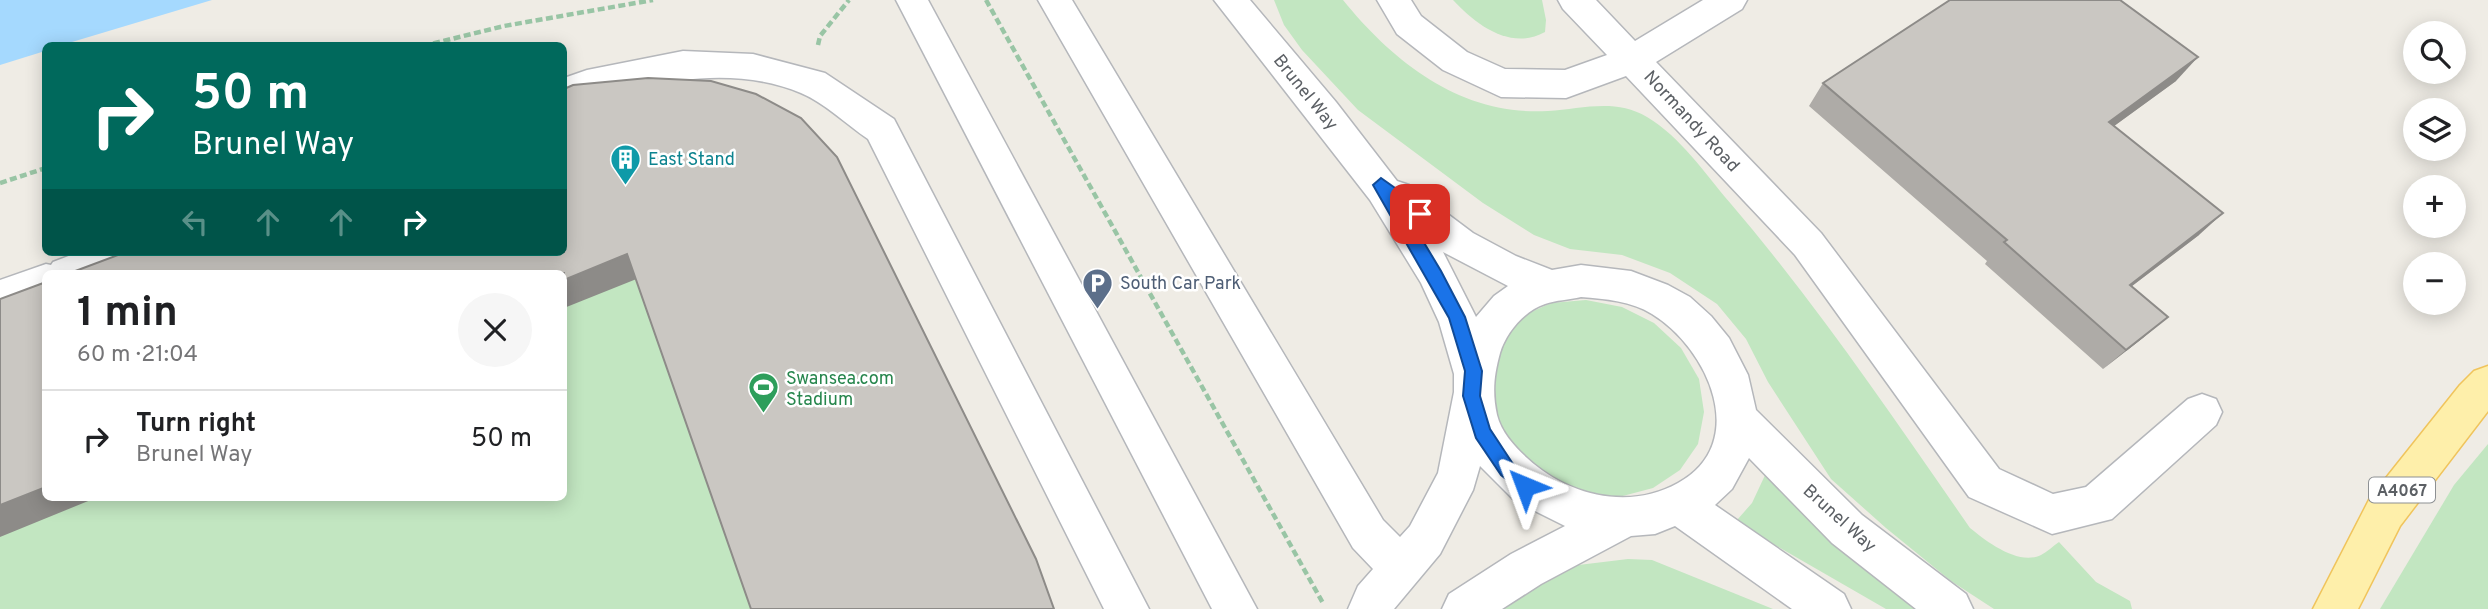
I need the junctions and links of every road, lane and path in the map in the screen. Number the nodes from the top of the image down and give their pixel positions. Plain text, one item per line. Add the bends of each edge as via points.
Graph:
1 (653, 0) edge
2 (849, 0) edge
3 (986, 0) edge
4 (1055, 0) edge
5 (1231, 0) edge
6 (1394, 0) edge
7 (1575, 0) edge
8 (1730, 0) edge
9 (912, 2) edge
10 (439, 42) edge
11 (1634, 60) junction
12 (813, 83) junction
13 (567, 91) edge
14 (42, 169) edge
15 (0, 183) edge
16 (1381, 185) junction
17 (113, 256) edge
18 (74, 270) edge
19 (42, 281) edge
20 (1553, 287) junction
21 (0, 297) edge
22 (1472, 384) junction
23 (2488, 384) edge
24 (2202, 412) dead end
25 (1737, 418) junction
26 (1681, 506) junction
27 (1621, 519) junction
28 (1401, 568) junction
29 (1127, 609) edge
30 (1235, 609) edge
31 (1326, 609) edge
32 (1370, 609) edge
33 (1464, 609) edge
34 (1829, 609) edge
35 (1951, 609) edge
36 (2334, 609) edge

1 - 10 path
2 - 12 path via 820,36
3 - 31 path
4 - 28 street via 1368,534
5 - 16 street, Brunel Way
6 - 11 street via 1409,24 1455,61 1501,83 1566,84
7 - 11 street, Normandy Road
8 - 11 street
9 - 30 street
11 - 24 street, Normandy Road via 1808,244 1984,483 2052,514 2097,505
12 - 13 street via 753,67 683,64
12 - 29 street via 881,129
14 - 15 path
16 - 20 street, Brunel Way via 1460,244
16 - 22 street, Brunel Way via 1457,317
17 - 18 street
19 - 21 street
20 - 22 street, Brunel Way via 1514,302 1492,322 1475,355
20 - 25 street, Brunel Way via 1581,281 1625,286 1674,307 1720,355 1736,395
22 - 27 street, Brunel Way via 1482,433 1507,470 1566,509
22 - 28 street via 1458,476 1425,540
23 - 36 main road, A4067 via 2385,512
25 - 26 street, Brunel Way via 1733,446 1722,469 1707,488
25 - 35 street, Brunel Way via 1847,529
26 - 27 street, Brunel Way
26 - 34 street
27 - 33 street via 1526,569
28 - 32 street

